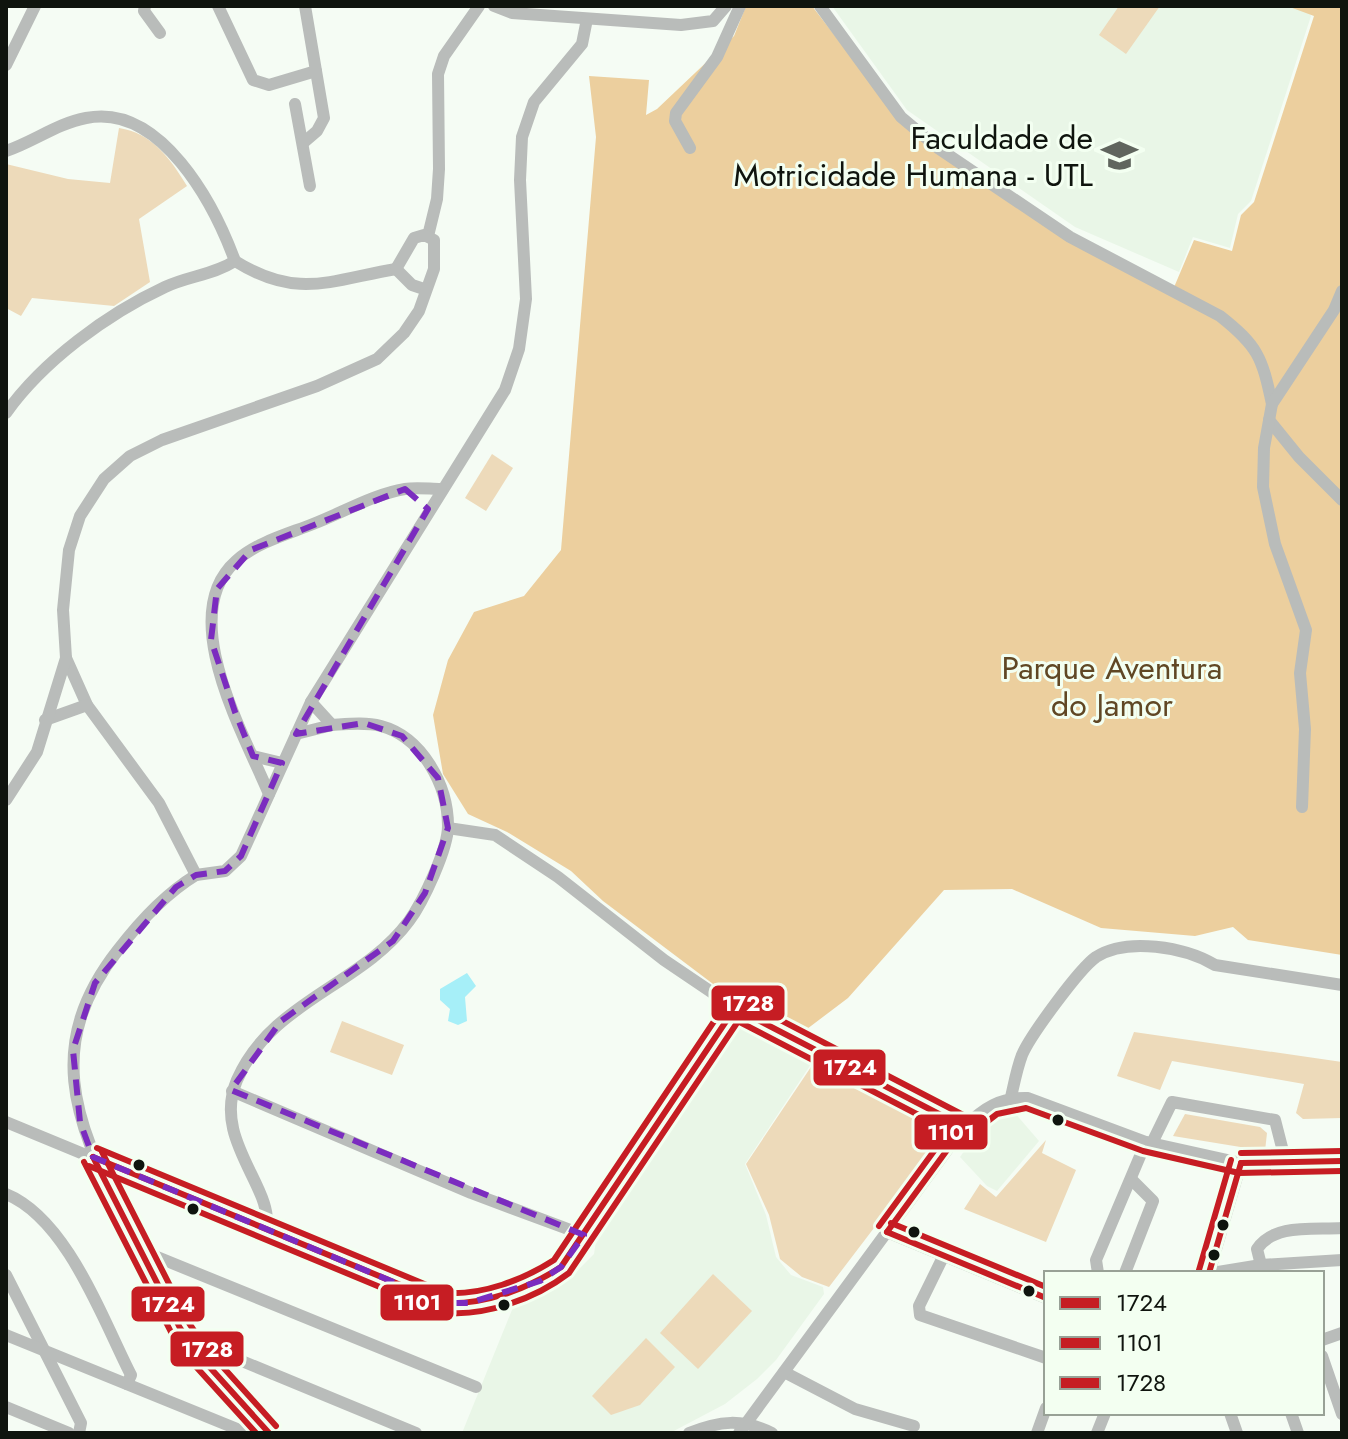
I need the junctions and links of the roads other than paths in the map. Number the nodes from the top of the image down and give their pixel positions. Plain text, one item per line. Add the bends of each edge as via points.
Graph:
1 (35, 6) edge
2 (145, 6) edge
3 (218, 6) edge
4 (305, 6) edge
5 (726, 6) edge
6 (740, 6) edge
7 (820, 6) edge
8 (495, 8) edge
9 (476, 10) edge
10 (587, 19) junction
11 (160, 33) dead end
12 (6, 65) edge
13 (316, 71) junction
14 (295, 104) dead end
15 (303, 143) junction
16 (690, 148) dead end
17 (6, 151) edge
18 (310, 186) dead end
19 (428, 236) junction
20 (235, 261) junction
21 (396, 269) junction
22 (424, 289) junction
23 (1342, 291) edge
24 (1272, 404) junction
25 (6, 413) edge
26 (1269, 420) junction
27 (405, 489) junction
28 (441, 489) junction
29 (1342, 500) edge
30 (428, 509) junction
31 (66, 658) junction
32 (311, 702) junction
33 (87, 705) junction
34 (45, 720) junction
35 (332, 725) junction
36 (296, 734) junction
37 (253, 756) junction
38 (282, 763) junction
39 (269, 794) junction
40 (6, 800) edge
41 (1302, 807) dead end
42 (448, 828) junction
43 (196, 875) junction
44 (1342, 985) edge
45 (735, 1008) junction
46 (232, 1091) junction
47 (1011, 1097) junction
48 (6, 1122) edge
49 (964, 1127) junction
50 (1149, 1142) junction
51 (93, 1157) junction
52 (1342, 1161) edge
53 (1241, 1163) junction
54 (1286, 1163) junction
55 (1132, 1180) junction
56 (6, 1194) edge
57 (1342, 1228) edge
58 (266, 1230) junction
59 (887, 1232) junction
60 (584, 1235) junction
61 (140, 1250) junction
62 (944, 1255) junction
63 (1342, 1260) edge
64 (1261, 1265) junction
65 (1098, 1271) edge
66 (1126, 1271) edge
67 (1212, 1271) edge
68 (1224, 1271) edge
69 (6, 1275) edge
70 (1044, 1297) edge
71 (6, 1335) edge
72 (45, 1351) junction
73 (196, 1352) junction
74 (1042, 1358) edge
75 (1324, 1362) edge
76 (784, 1372) junction
77 (127, 1384) junction
78 (476, 1387) dead end
79 (6, 1407) edge
80 (1044, 1414) edge
81 (1342, 1414) edge
82 (748, 1422) junction
83 (914, 1426) dead end
84 (69, 1433) edge
85 (79, 1433) edge
86 (247, 1433) edge
87 (269, 1433) edge
88 (416, 1433) edge
89 (689, 1433) edge
90 (739, 1433) edge
91 (772, 1433) edge
92 (1037, 1433) edge

1 - 12 street
2 - 11 street
3 - 13 street via 253,80 269,85
4 - 13 street
5 - 10 street via 704,24
6 - 16 street via 717,57 676,113
7 - 24 street via 901,117 938,148 1070,237 1232,326 1261,357
8 - 9 street
8 - 10 street
9 - 19 street via 444,56 438,74 439,169
10 - 28 street via 582,44 534,102 522,137 526,299 513,371 483,429
13 - 15 street via 324,118
14 - 15 street
15 - 18 street
17 - 20 street via 89,117 143,127 177,158 224,233
19 - 21 street via 414,238
19 - 22 street via 437,251 431,284
20 - 21 street via 252,272 298,285 347,282
20 - 25 street via 134,304 48,364
21 - 22 street
22 - 31 street via 413,322 377,359 317,386 162,440 130,456 104,479 84,508 69,550 63,610
23 - 24 street
24 - 26 street
26 - 29 street
26 - 41 street via 1263,487 1275,544 1306,630 1300,673 1305,729
27 - 28 street
27 - 30 street
27 - 37 street via 251,550 234,562 217,589 211,640
28 - 30 street
30 - 32 street
31 - 33 street
31 - 34 street
32 - 35 street
32 - 36 street
33 - 34 street
33 - 43 street via 159,803
34 - 40 street via 37,752
35 - 36 street
35 - 42 street via 383,727 413,745 438,778
36 - 38 street
37 - 38 street
37 - 39 street
38 - 39 street
39 - 43 street via 241,856 225,871
42 - 45 street via 495,835
42 - 46 street via 425,893 403,928 372,961 281,1021 247,1060
43 - 51 street via 128,937 81,1012 73,1076 80,1122
44 - 47 street via 1215,965 1166,948 1122,948 1097,956 1022,1054
45 - 49 street
45 - 60 street
46 - 58 street via 237,1146 267,1211
46 - 60 street
47 - 49 street via 984,1107
47 - 50 street via 1028,1098
48 - 51 street
49 - 59 street
50 - 53 street
50 - 54 street via 1172,1102 1275,1120
50 - 55 street
51 - 58 street
51 - 61 street
52 - 54 street
53 - 54 street
53 - 67 street
55 - 65 street via 1096,1260
55 - 66 street via 1153,1201
56 - 77 street via 26,1202 68,1252 131,1375
57 - 64 street via 1275,1232 1257,1249
58 - 60 street via 444,1303 460,1304 550,1275
59 - 62 street
59 - 76 street
61 - 73 street
61 - 78 street
62 - 70 street
62 - 74 street via 919,1306 920,1315
63 - 64 street
64 - 68 street
69 - 72 street
71 - 72 street
72 - 77 street
72 - 85 street via 81,1423
73 - 87 street
73 - 88 street via 220,1352
75 - 81 street
76 - 82 street
76 - 83 street via 855,1409
77 - 86 street
79 - 84 street
80 - 92 street
82 - 89 street via 713,1424
82 - 90 street
82 - 91 street

